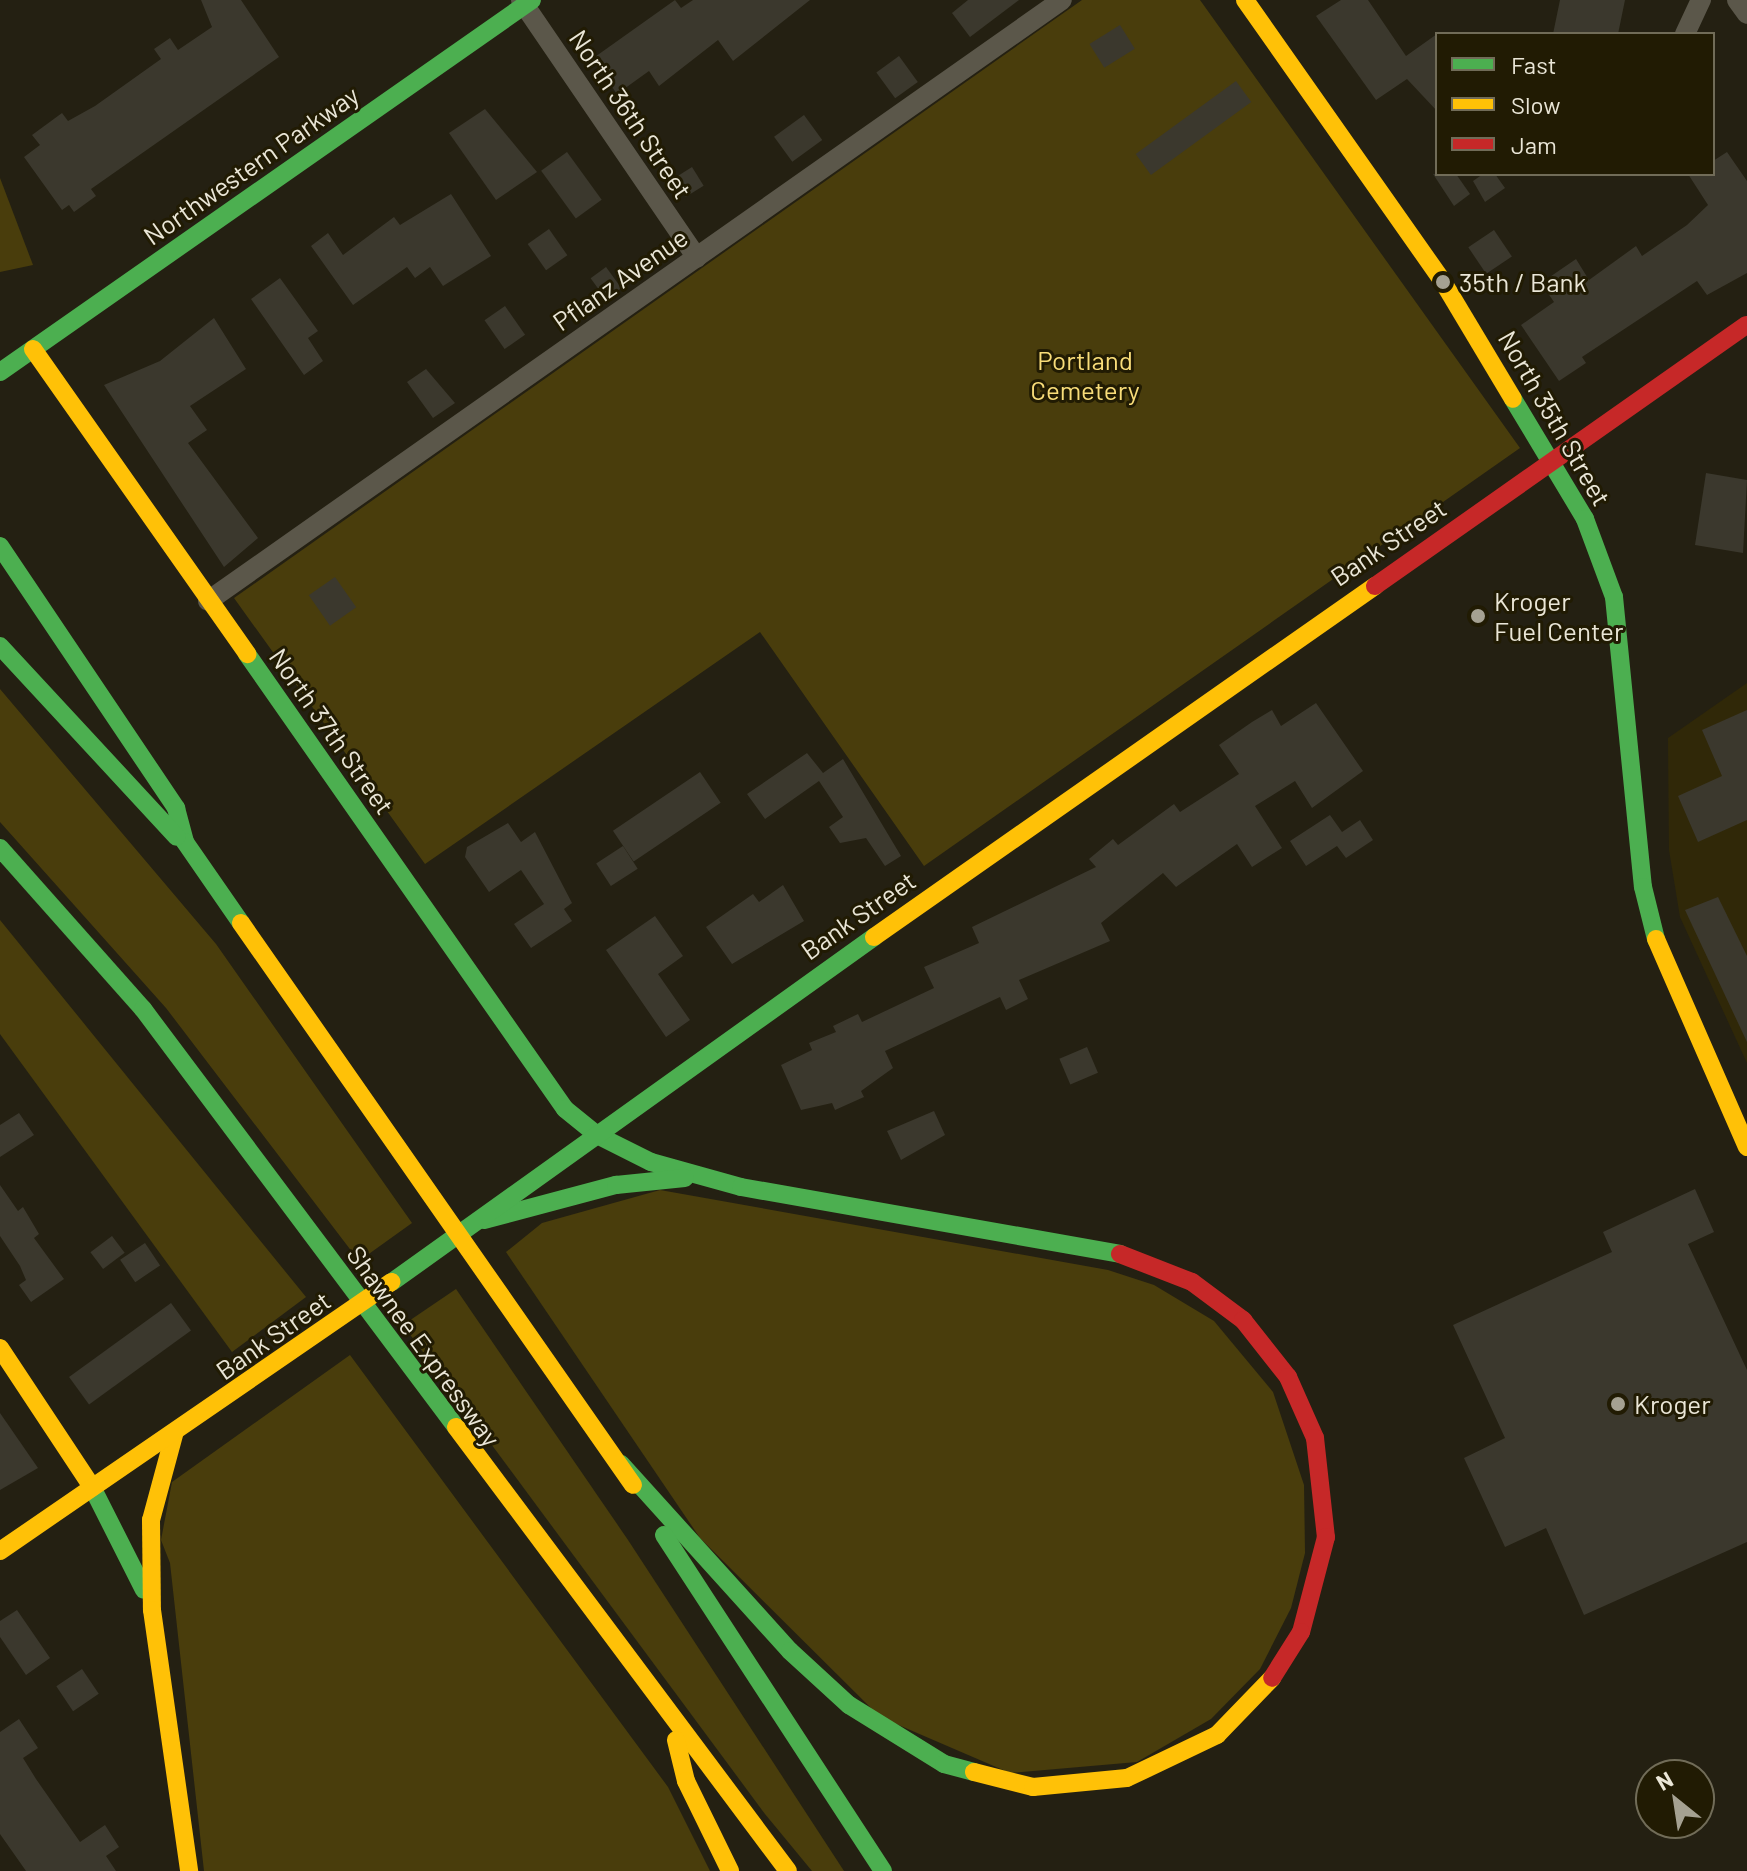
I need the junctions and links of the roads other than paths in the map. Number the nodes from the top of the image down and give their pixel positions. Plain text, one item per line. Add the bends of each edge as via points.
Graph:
1 (1062, 0) edge
2 (1245, 0) edge
3 (1701, 0) edge
4 (1737, 0) edge
5 (526, 2) edge
6 (1747, 14) edge
7 (1686, 32) edge
8 (697, 258) junction
9 (1747, 325) edge
10 (33, 349) junction
11 (0, 372) edge
12 (1555, 458) junction
13 (0, 546) edge
14 (208, 601) junction
15 (0, 646) edge
16 (185, 842) junction
17 (3, 853) edge
18 (597, 1135) junction
19 (1747, 1147) edge
20 (706, 1177) junction
21 (484, 1220) junction
22 (0, 1348) edge
23 (174, 1435) junction
24 (621, 1464) junction
25 (92, 1487) junction
26 (0, 1551) edge
27 (152, 1610) junction
28 (671, 1723) junction
29 (189, 1871) edge
30 (730, 1871) edge
31 (788, 1871) edge
32 (883, 1871) edge

1 - 8 street, Pflanz Avenue
2 - 12 main road, North 35th Street via 1443,282
3 - 7 street
4 - 6 street
5 - 8 street, North 36th Street
5 - 10 main road, Northwestern Parkway
8 - 14 street, Pflanz Avenue
9 - 12 main road, Bank Street
10 - 11 main road, Northwestern Parkway
10 - 14 main road, North 37th Street
12 - 18 main road, Bank Street
12 - 19 main road, North 35th Street via 1614,597 1654,936
13 - 16 main road via 176,808
14 - 18 main road, North 37th Street via 565,1109
15 - 16 main road via 163,828
16 - 24 main road
17 - 28 main road, Shawnee Expressway via 143,1009
18 - 20 main road, North 37th Street
18 - 21 main road, Bank Street
20 - 21 main road via 616,1185
20 - 24 main road via 1111,1251 1165,1268 1219,1299 1275,1357 1315,1438 1326,1537 1313,1602 1265,1688 1189,1753 1095,1785 1003,1783 944,1764 849,1705 790,1651
21 - 23 main road, Bank Street
22 - 25 main road
23 - 25 main road, Bank Street
23 - 27 main road via 151,1520
24 - 32 main road via 741,1663
25 - 26 main road, Bank Street
25 - 27 main road
27 - 29 main road
28 - 30 main road via 686,1781
28 - 31 main road, Shawnee Expressway

